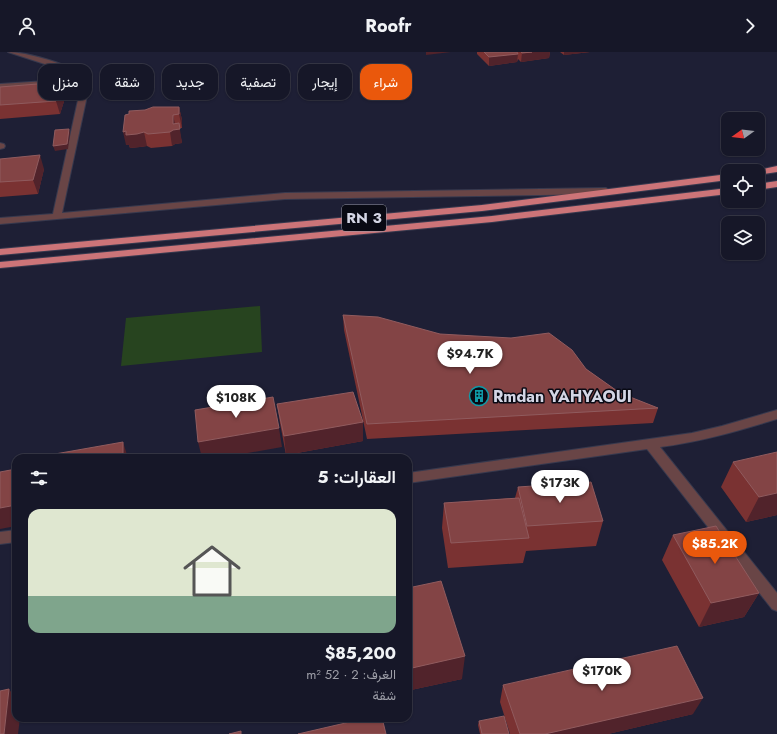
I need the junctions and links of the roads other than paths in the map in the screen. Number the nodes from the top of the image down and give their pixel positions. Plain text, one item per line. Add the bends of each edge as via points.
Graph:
1 (11, 52) edge
2 (48, 64) edge
3 (38, 84) edge
4 (0, 86) edge
5 (82, 100) edge
6 (777, 169) edge
7 (765, 171) edge
8 (721, 178) edge
9 (777, 184) edge
10 (765, 186) edge
11 (631, 190) junction
12 (721, 192) edge
13 (57, 216) junction
14 (0, 221) edge
15 (0, 252) edge
16 (0, 265) edge
17 (777, 414) edge
18 (650, 444) junction
19 (412, 477) edge
20 (12, 536) edge
21 (0, 538) edge
22 (774, 596) edge

1 - 2 street
3 - 4 street
5 - 13 street
6 - 7 highway
8 - 11 highway, RN 3
9 - 10 highway
11 - 13 street via 293,196
11 - 15 highway, RN 3 via 482,208
12 - 16 highway, RN 3 via 484,220
13 - 14 street
17 - 18 street via 722,432
18 - 19 street
18 - 22 street
20 - 21 street

